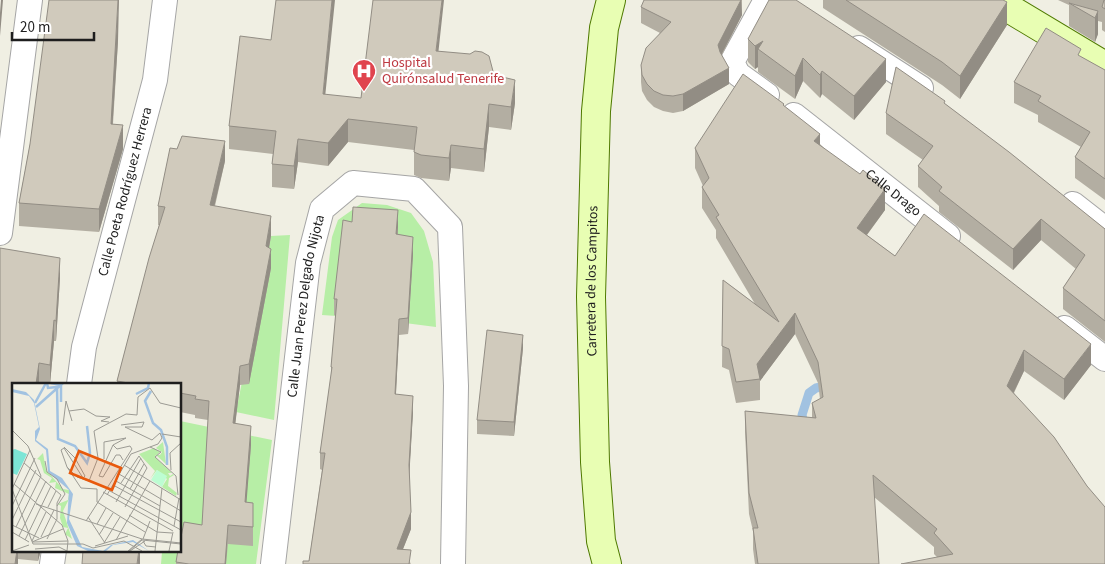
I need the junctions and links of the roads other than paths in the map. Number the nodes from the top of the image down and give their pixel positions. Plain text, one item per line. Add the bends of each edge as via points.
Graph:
1 (30, 0) edge
2 (165, 0) edge
3 (611, 0) edge
4 (766, 0) edge
5 (996, 0) edge
6 (843, 38) edge
7 (1105, 66) edge
8 (935, 98) edge
9 (8, 116) edge
10 (1058, 193) edge
11 (1105, 229) edge
12 (0, 233) edge
13 (964, 248) edge
14 (1050, 316) edge
15 (1105, 359) edge
16 (79, 383) edge
17 (273, 564) edge
18 (453, 564) edge
19 (607, 564) edge

1 - 9 street
2 - 16 street, Calle Poeta Rodríguez Herrera via 154,80 84,347
3 - 19 main road, Carretera de los Campitos via 604,28 596,111 591,297 595,462 601,541
4 - 13 street, Calle Drago via 732,62 738,74
5 - 7 main road
6 - 8 street
9 - 12 street
10 - 11 street
14 - 15 street
17 - 18 street, Calle Juan Perez Delgado Nijota via 308,263 322,209 353,183 414,189 450,227 456,386

